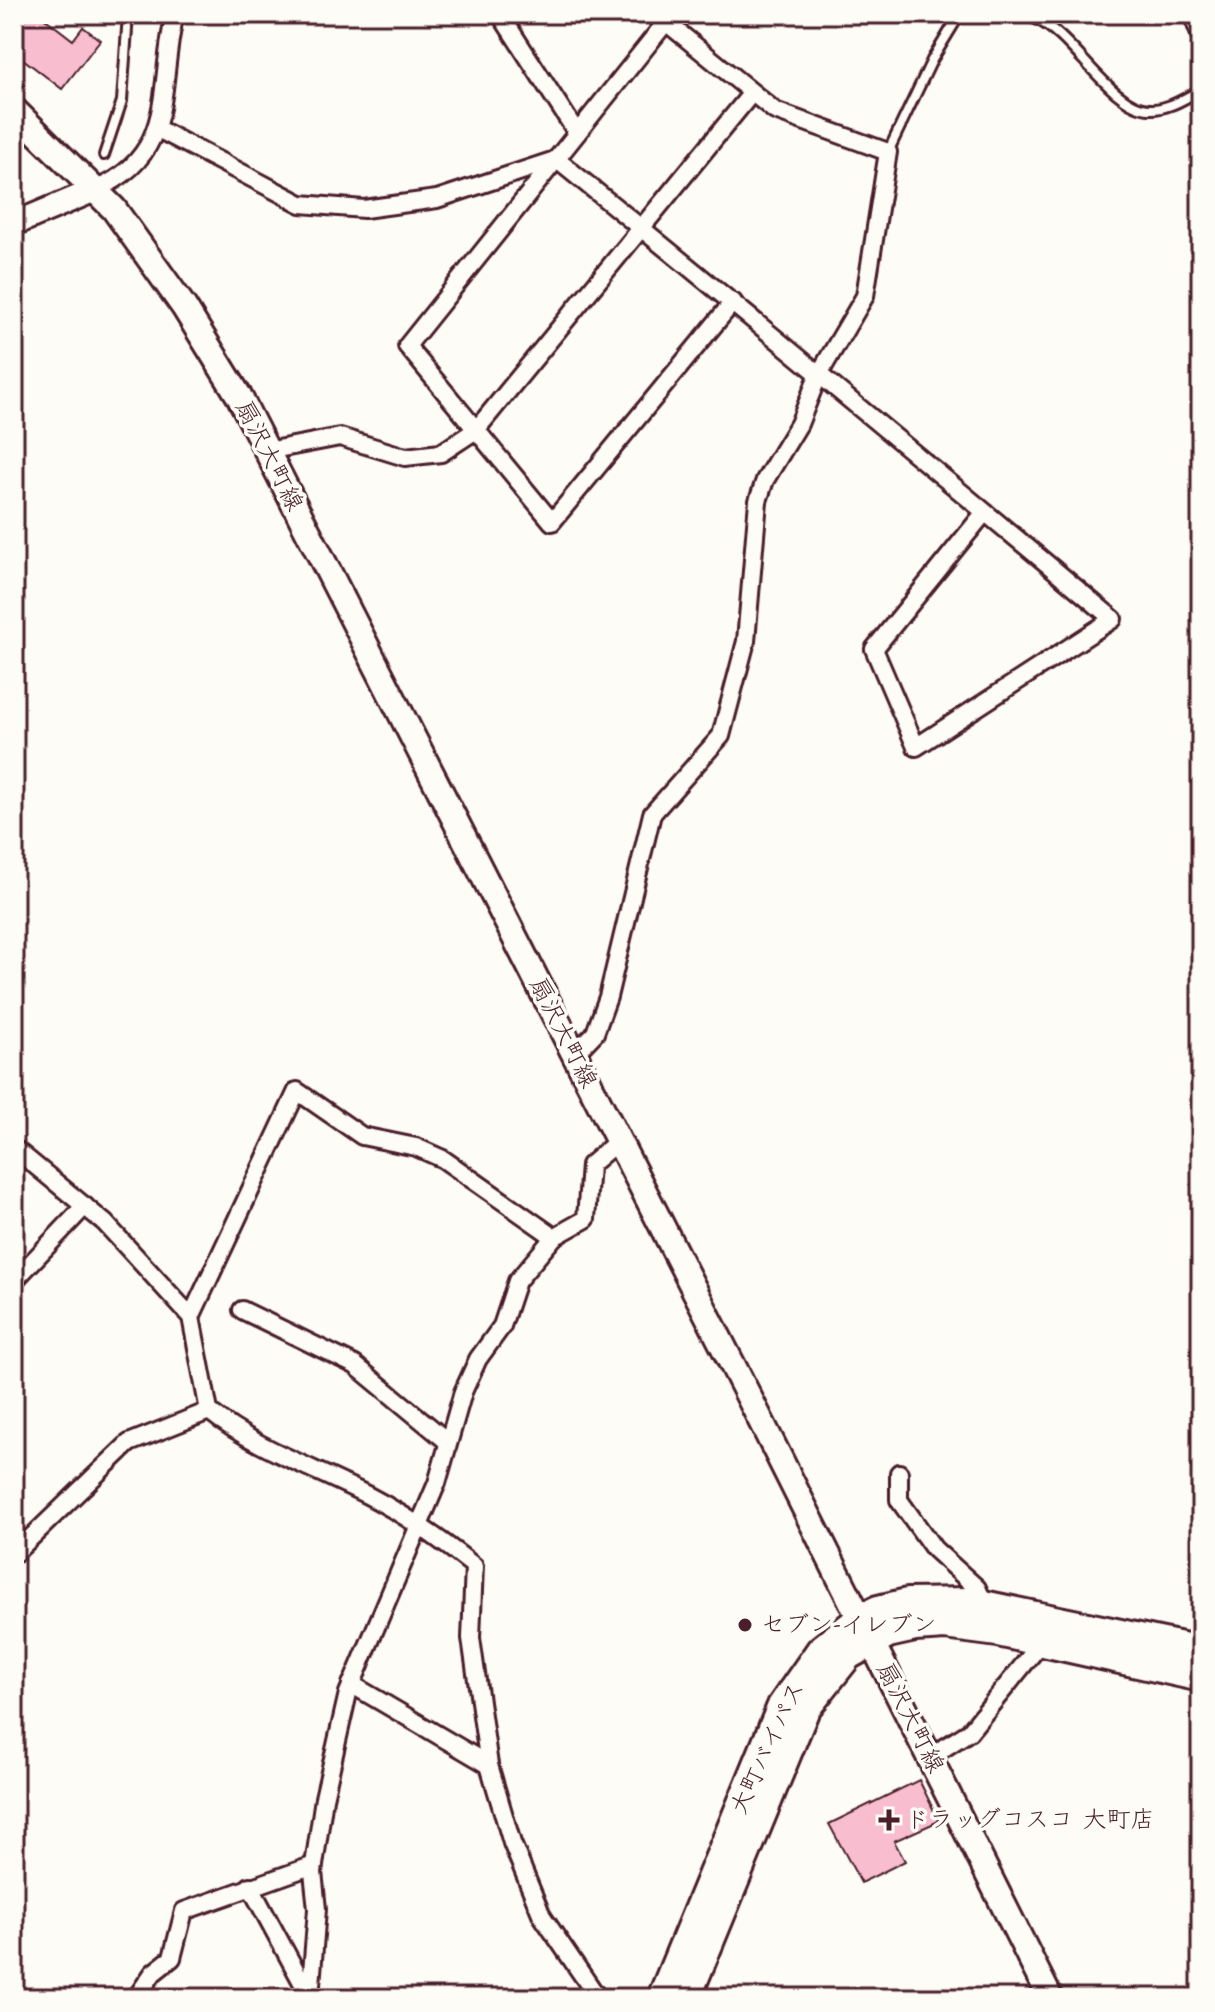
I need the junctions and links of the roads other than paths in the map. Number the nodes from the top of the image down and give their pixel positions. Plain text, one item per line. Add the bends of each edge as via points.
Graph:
1 (128, 14) edge
2 (175, 14) edge
3 (500, 14) edge
4 (960, 14) edge
5 (1012, 14) edge
6 (1192, 14) edge
7 (667, 18) edge
8 (1201, 37) edge
9 (1201, 90) edge
10 (751, 94) junction
11 (14, 110) edge
12 (158, 129) junction
13 (577, 133) junction
14 (888, 152) junction
15 (104, 155) dead end
16 (556, 159) junction
17 (97, 189) junction
18 (14, 224) edge
19 (640, 227) junction
20 (733, 302) junction
21 (818, 376) junction
22 (476, 430) junction
23 (267, 451) junction
24 (985, 512) junction
25 (574, 1055) junction
26 (618, 1141) junction
27 (14, 1148) edge
28 (85, 1206) junction
29 (554, 1237) junction
30 (14, 1281) edge
31 (242, 1310) dead end
32 (191, 1317) junction
33 (209, 1411) junction
34 (448, 1442) junction
35 (899, 1473) dead end
36 (420, 1524) junction
37 (14, 1554) edge
38 (985, 1605) junction
39 (865, 1630) junction
40 (1042, 1642) junction
41 (1201, 1651) edge
42 (1201, 1677) edge
43 (351, 1684) junction
44 (930, 1757) junction
45 (489, 1765) junction
46 (314, 1865) junction
47 (250, 1886) junction
48 (136, 1998) edge
49 (310, 1998) edge
50 (598, 1998) edge
51 (662, 1998) edge
52 (686, 1998) edge
53 (1050, 1998) edge

1 - 15 lane via 122,101
2 - 12 street
3 - 13 street
4 - 14 lane
5 - 9 lane via 1037,19 1136,108 1175,104
6 - 8 street
7 - 10 street
7 - 13 street
10 - 14 street via 775,111
10 - 19 street
11 - 17 main road, 扇沢大町線
12 - 16 street via 301,204 364,209 437,199
12 - 17 street via 142,157 114,182
13 - 16 street
14 - 21 street via 865,296
16 - 19 street
16 - 22 street via 407,346
17 - 18 street
17 - 23 main road, 扇沢大町線 via 209,344
19 - 20 street
19 - 22 street
20 - 21 street
20 - 22 street via 552,522
21 - 24 street
21 - 25 street via 758,501 746,641 721,736 652,814 608,997 595,1033
22 - 23 street via 441,453 405,457 340,437
23 - 25 main road, 扇沢大町線
24 - 24 street via 1113,619 916,747 874,649
25 - 26 main road, 扇沢大町線
26 - 29 street via 590,1165 586,1219
26 - 39 main road, 扇沢大町線
27 - 28 street
28 - 30 street
28 - 32 street
29 - 32 street via 443,1159 416,1147 362,1136 297,1091
29 - 34 street via 517,1281 502,1326 463,1392
31 - 34 street via 355,1365
32 - 33 street
33 - 36 street via 237,1434
33 - 37 street via 129,1443
34 - 36 street
35 - 38 street via 899,1500 934,1549 977,1588
36 - 43 street
36 - 45 street via 474,1566 471,1638
38 - 39 highway, 大町バイパス via 907,1603 878,1610
38 - 41 highway, 大町バイパス
39 - 40 highway, 大町バイパス via 945,1625
39 - 44 main road, 扇沢大町線
39 - 51 highway, 大町バイパス via 821,1650 782,1706
39 - 52 highway, 大町バイパス via 805,1709
40 - 42 highway, 大町バイパス
40 - 44 street via 969,1732
43 - 45 street
43 - 46 street
44 - 53 main road, 扇沢大町線
45 - 50 street via 512,1843 542,1916
46 - 47 street
46 - 49 street via 317,1909
47 - 48 street via 184,1911 172,1958 153,1973
47 - 49 street

